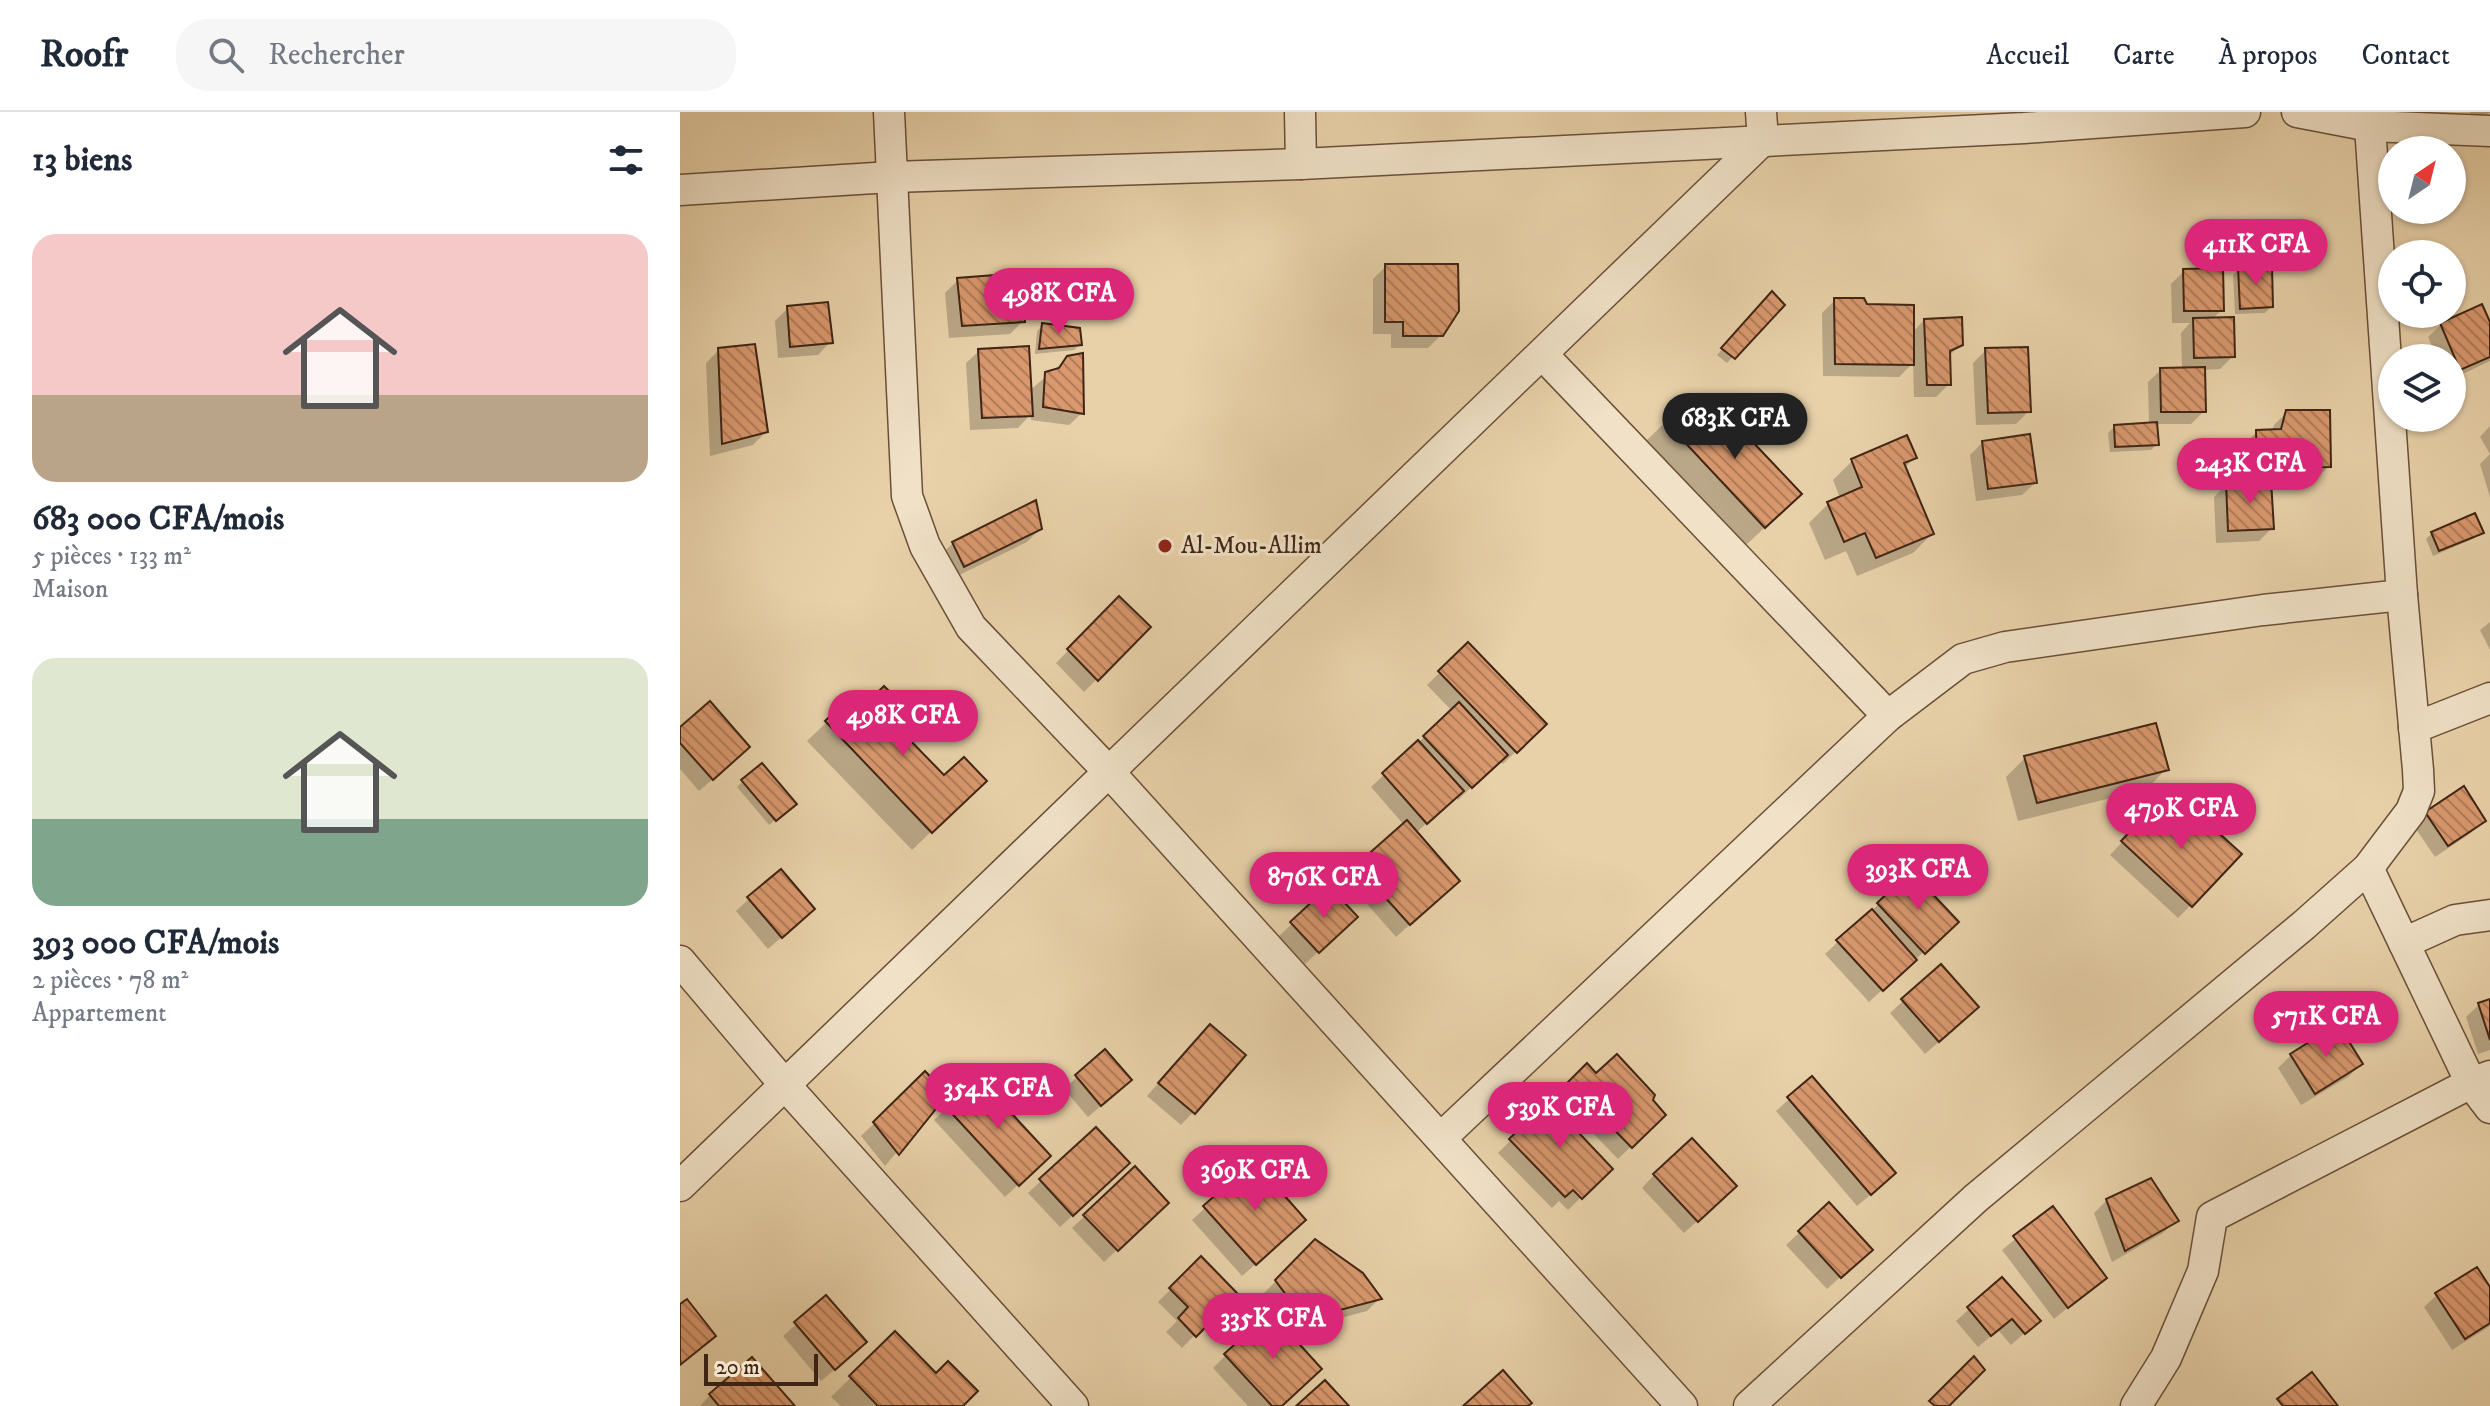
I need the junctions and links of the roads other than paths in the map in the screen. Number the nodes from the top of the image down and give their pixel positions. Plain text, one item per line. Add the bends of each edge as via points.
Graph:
1 (889, 112) edge
2 (1300, 112) edge
3 (2245, 112) edge
4 (2297, 112) edge
5 (1762, 126) edge
6 (2370, 126) junction
7 (2490, 131) edge
8 (1301, 164) junction
9 (891, 177) junction
10 (680, 190) edge
11 (1542, 354) junction
12 (2402, 595) junction
13 (2490, 698) edge
14 (1888, 716) junction
15 (2414, 728) junction
16 (1109, 772) junction
17 (2368, 868) junction
18 (2490, 915) edge
19 (2404, 943) junction
20 (680, 961) edge
21 (2480, 1080) edge
22 (785, 1085) junction
23 (2490, 1108) edge
24 (1441, 1138) junction
25 (680, 1186) edge
26 (1073, 1406) edge
27 (1682, 1406) edge
28 (1749, 1406) edge
29 (2136, 1406) edge

1 - 9 street
2 - 8 street
3 - 5 street via 2024,128
4 - 6 street
5 - 8 street
5 - 11 street
6 - 7 street
6 - 12 street
8 - 9 street
9 - 10 street
9 - 16 street via 907,496 925,546 971,627
11 - 14 street
11 - 16 street
12 - 14 street via 2005,647 1963,659
12 - 15 street
13 - 15 street
14 - 24 street
15 - 17 street via 2419,791 2407,818
16 - 22 street
16 - 24 street
17 - 19 street
17 - 28 street via 1976,1198
18 - 19 street via 2455,920
19 - 21 street
20 - 22 street
21 - 23 street
21 - 29 street via 2212,1217 2203,1271 2166,1358
22 - 25 street
22 - 26 street
24 - 27 street

